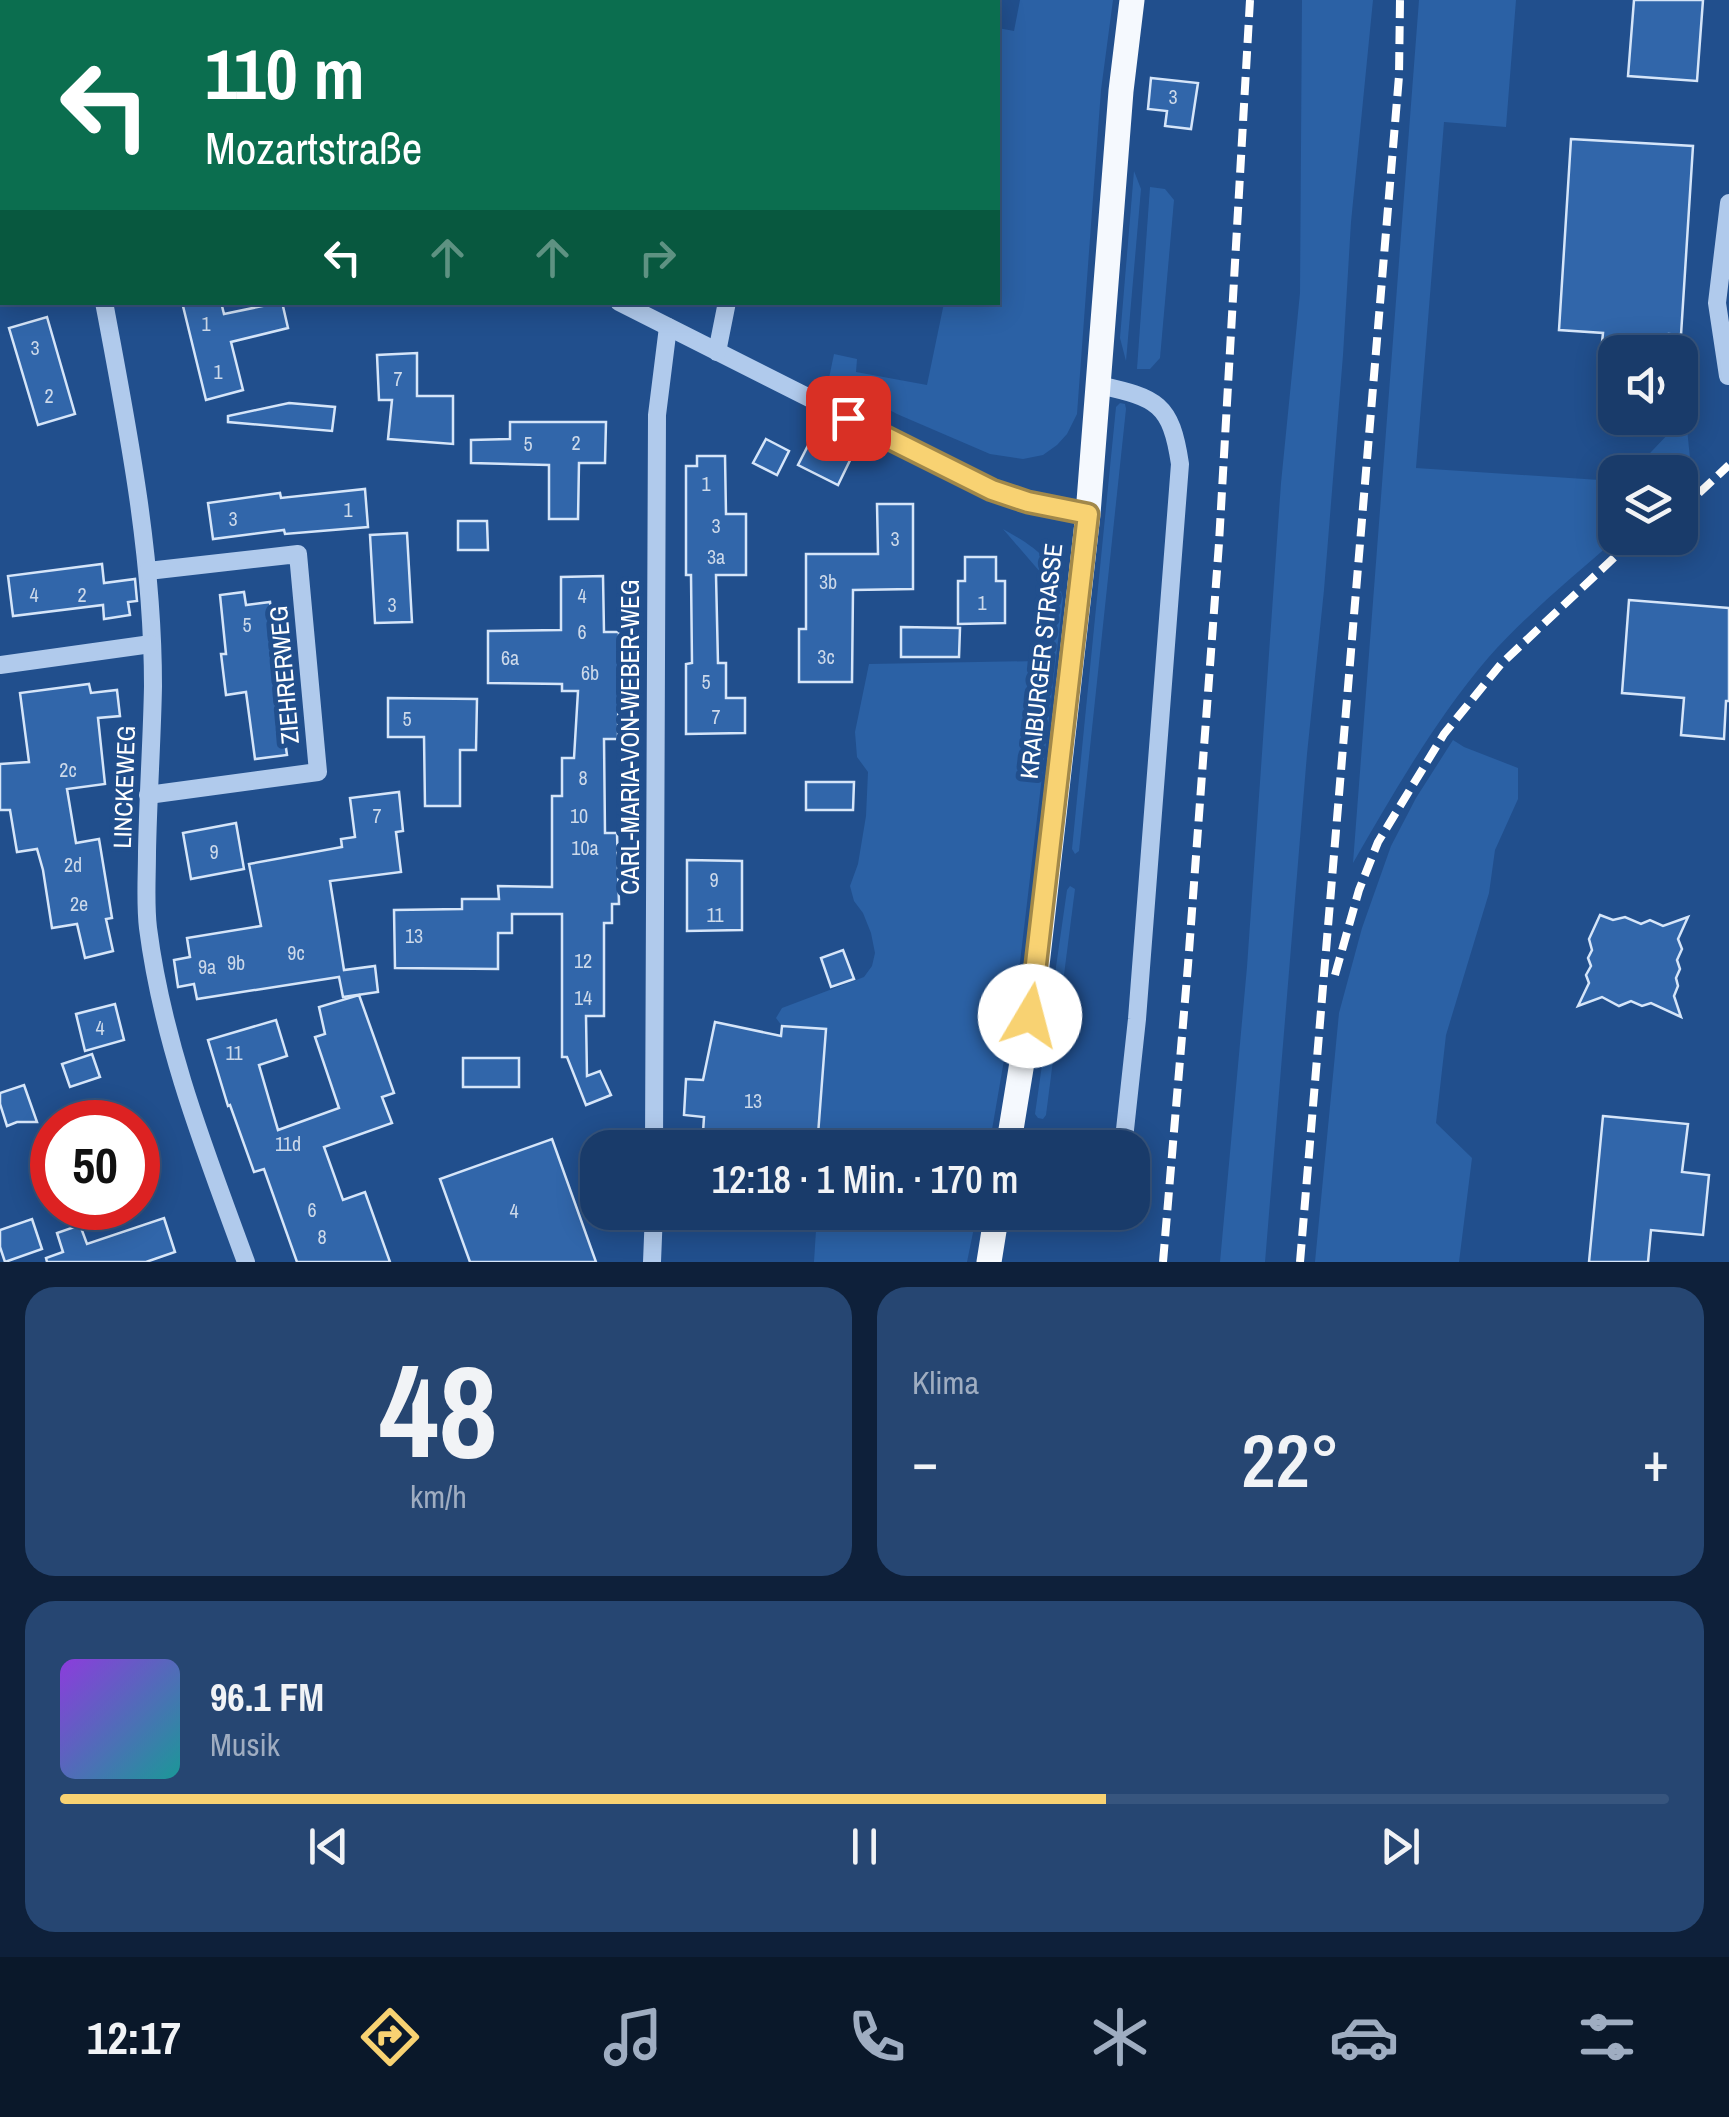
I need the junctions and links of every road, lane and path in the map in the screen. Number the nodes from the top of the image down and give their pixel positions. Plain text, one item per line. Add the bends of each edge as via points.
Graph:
1 (1132, 0) edge
2 (1729, 203) edge
3 (105, 305) edge
4 (624, 305) edge
5 (726, 305) edge
6 (668, 327) junction
7 (717, 352) junction
8 (1728, 376) edge
9 (1099, 385) junction
10 (1088, 514) junction
11 (148, 571) junction
12 (151, 644) junction
13 (0, 665) edge
14 (148, 795) junction
15 (654, 1130) edge
16 (1011, 1130) edge
17 (1125, 1130) edge
18 (653, 1230) edge
19 (994, 1230) edge
20 (246, 1262) edge
21 (652, 1262) edge
22 (988, 1262) edge

1 - 9 main road, KRAIBURGER STRASSE
2 - 8 street via 1718,303
3 - 11 street, LINCKEWEG
4 - 6 street
5 - 7 street
6 - 7 street
6 - 15 street, CARL-MARIA-VON-WEBER-WEG via 657,416
7 - 10 street via 992,490
9 - 10 main road, KRAIBURGER STRASSE
9 - 17 street via 1155,402 1176,436 1180,464
10 - 16 main road, KRAIBURGER STRASSE via 1035,983
11 - 12 street, LINCKEWEG
11 - 14 street, ZIEHRERWEG via 298,554 318,772
12 - 13 street
12 - 14 street, LINCKEWEG
14 - 20 street, LINCKEWEG via 148,924 162,1004 180,1080
18 - 21 street
19 - 22 main road

